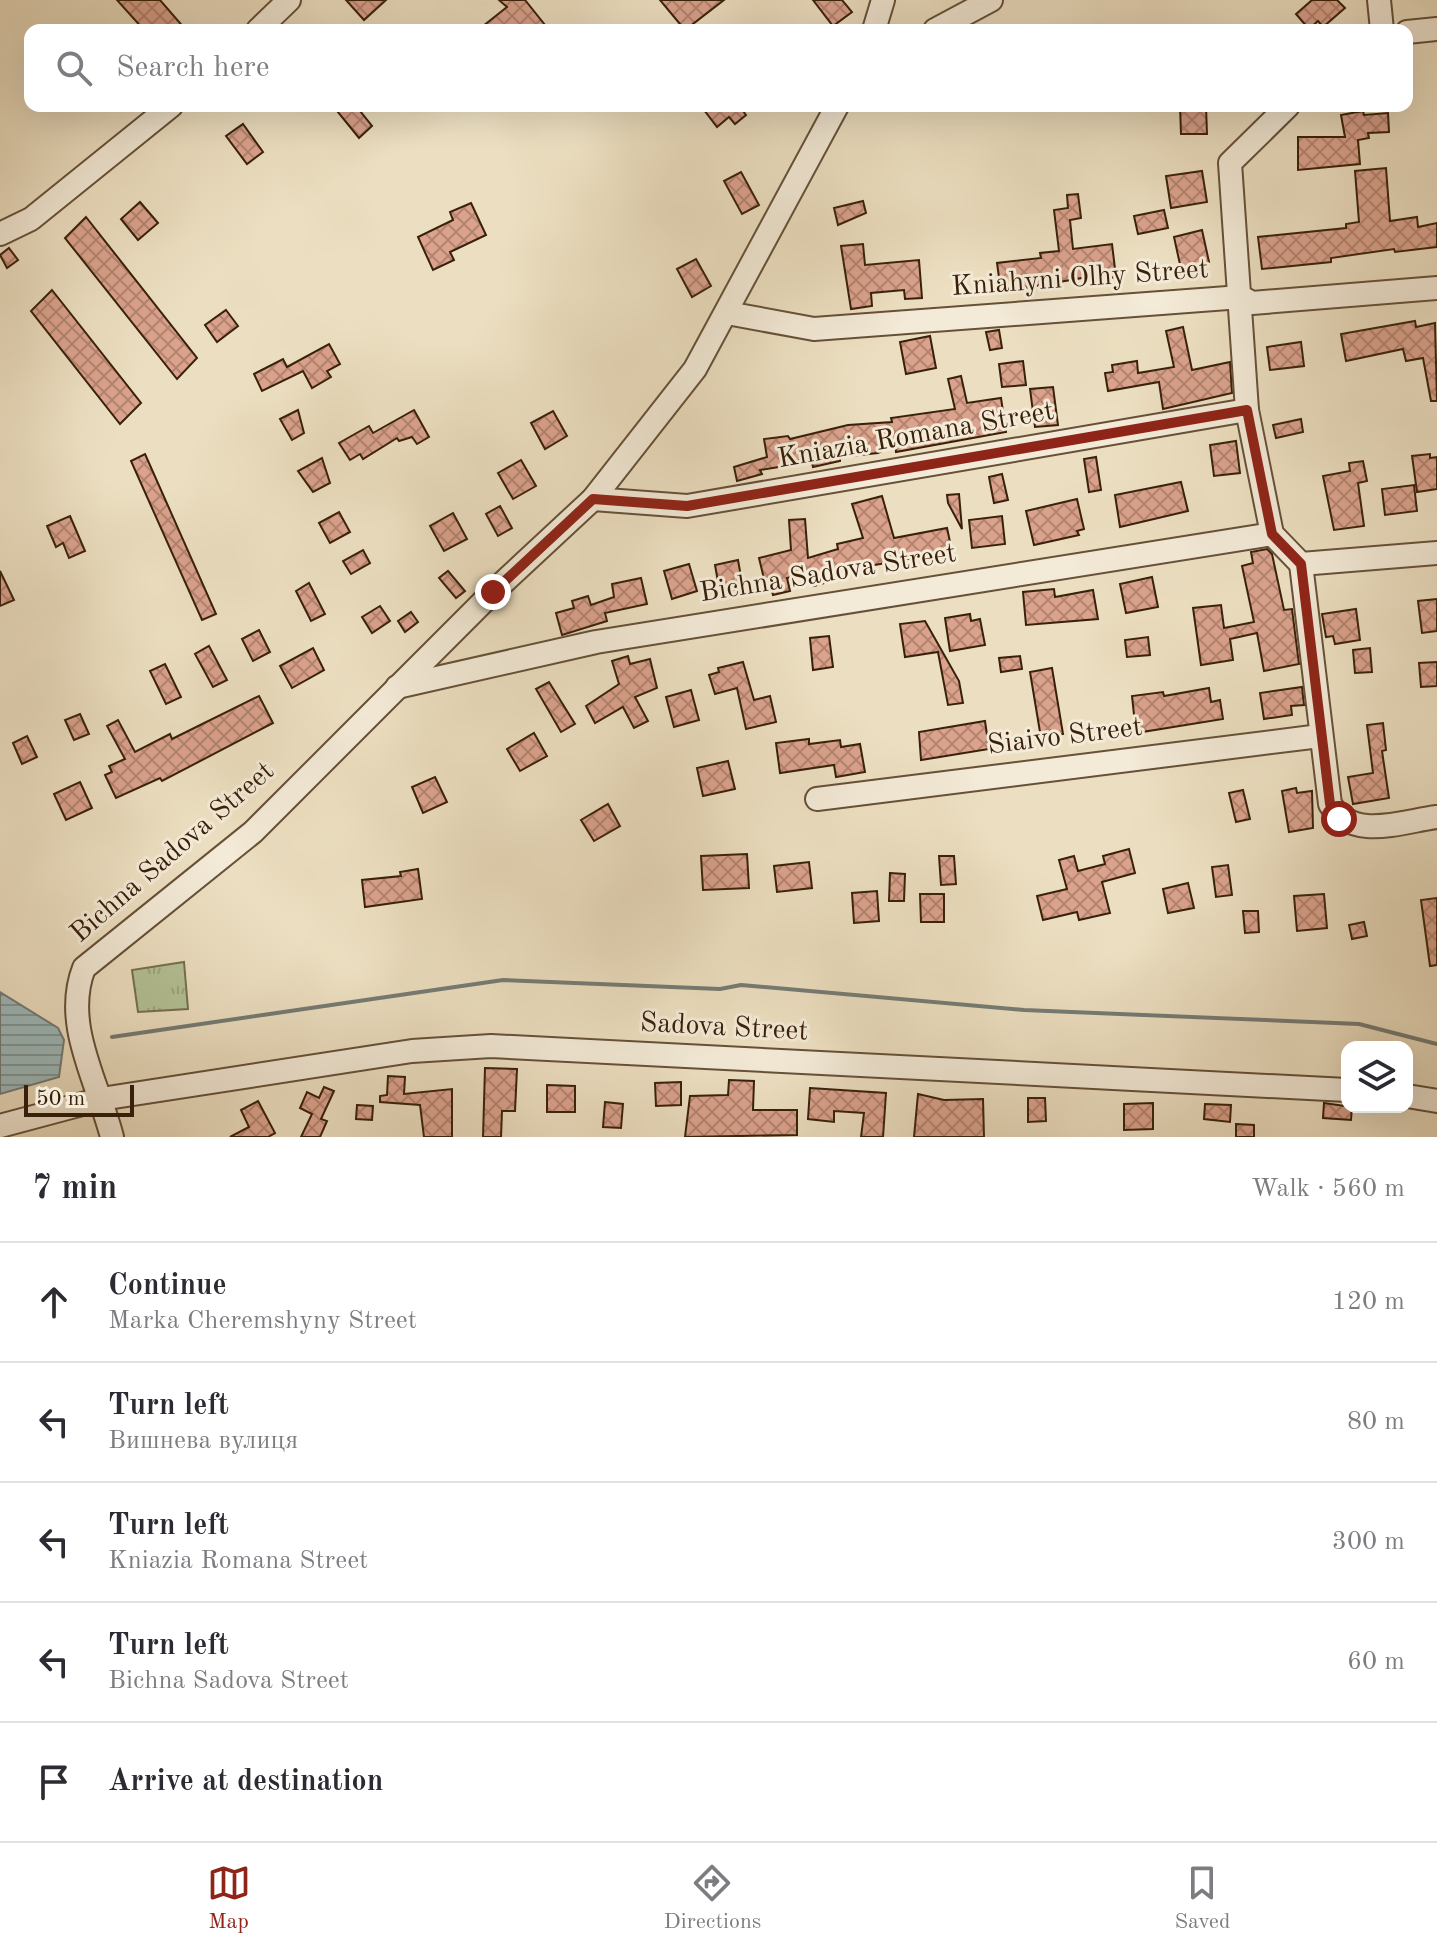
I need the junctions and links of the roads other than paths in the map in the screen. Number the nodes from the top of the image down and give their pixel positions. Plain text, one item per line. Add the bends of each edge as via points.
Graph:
1 (289, 0) edge
2 (883, 0) edge
3 (991, 0) edge
4 (1379, 0) edge
5 (264, 24) edge
6 (876, 24) edge
7 (946, 24) edge
8 (1381, 24) edge
9 (1437, 29) edge
10 (1413, 31) edge
11 (164, 112) edge
12 (835, 112) edge
13 (1282, 112) edge
14 (0, 234) edge
15 (1437, 288) edge
16 (1241, 297) junction
17 (727, 313) junction
18 (1247, 410) junction
19 (593, 499) junction
20 (1272, 534) junction
21 (1437, 553) edge
22 (1301, 564) junction
23 (396, 688) junction
24 (1320, 736) junction
25 (817, 799) dead end
26 (1437, 817) edge
27 (1341, 1090) edge
28 (1413, 1097) edge
29 (101, 1099) junction
30 (1437, 1101) edge
31 (0, 1126) edge
32 (112, 1137) edge

1 - 5 street
2 - 6 street
3 - 7 street
4 - 8 street
9 - 10 street
11 - 14 street via 31,219
12 - 17 street, Bichna Sadova Street
13 - 16 street via 1230,163
15 - 16 street, Kniahyni Olhy Street via 1252,303
16 - 17 street, Kniahyni Olhy Street via 814,329
16 - 18 street
17 - 19 street, Bichna Sadova Street via 695,369
18 - 19 street, Kniazia Romana Street via 687,506
18 - 20 street
19 - 23 street, Bichna Sadova Street
20 - 22 street
20 - 23 street, Bichna Sadova Street via 596,642
21 - 22 street
22 - 24 street
23 - 29 street, Bichna Sadova Street via 253,832 84,968 77,987 77,1027
24 - 25 street, Siaivo Street
24 - 26 street via 1330,804 1339,819 1358,828
27 - 29 street, Sadova Street via 491,1046 412,1051
28 - 30 street
29 - 31 street, Sadova Street
29 - 32 street

